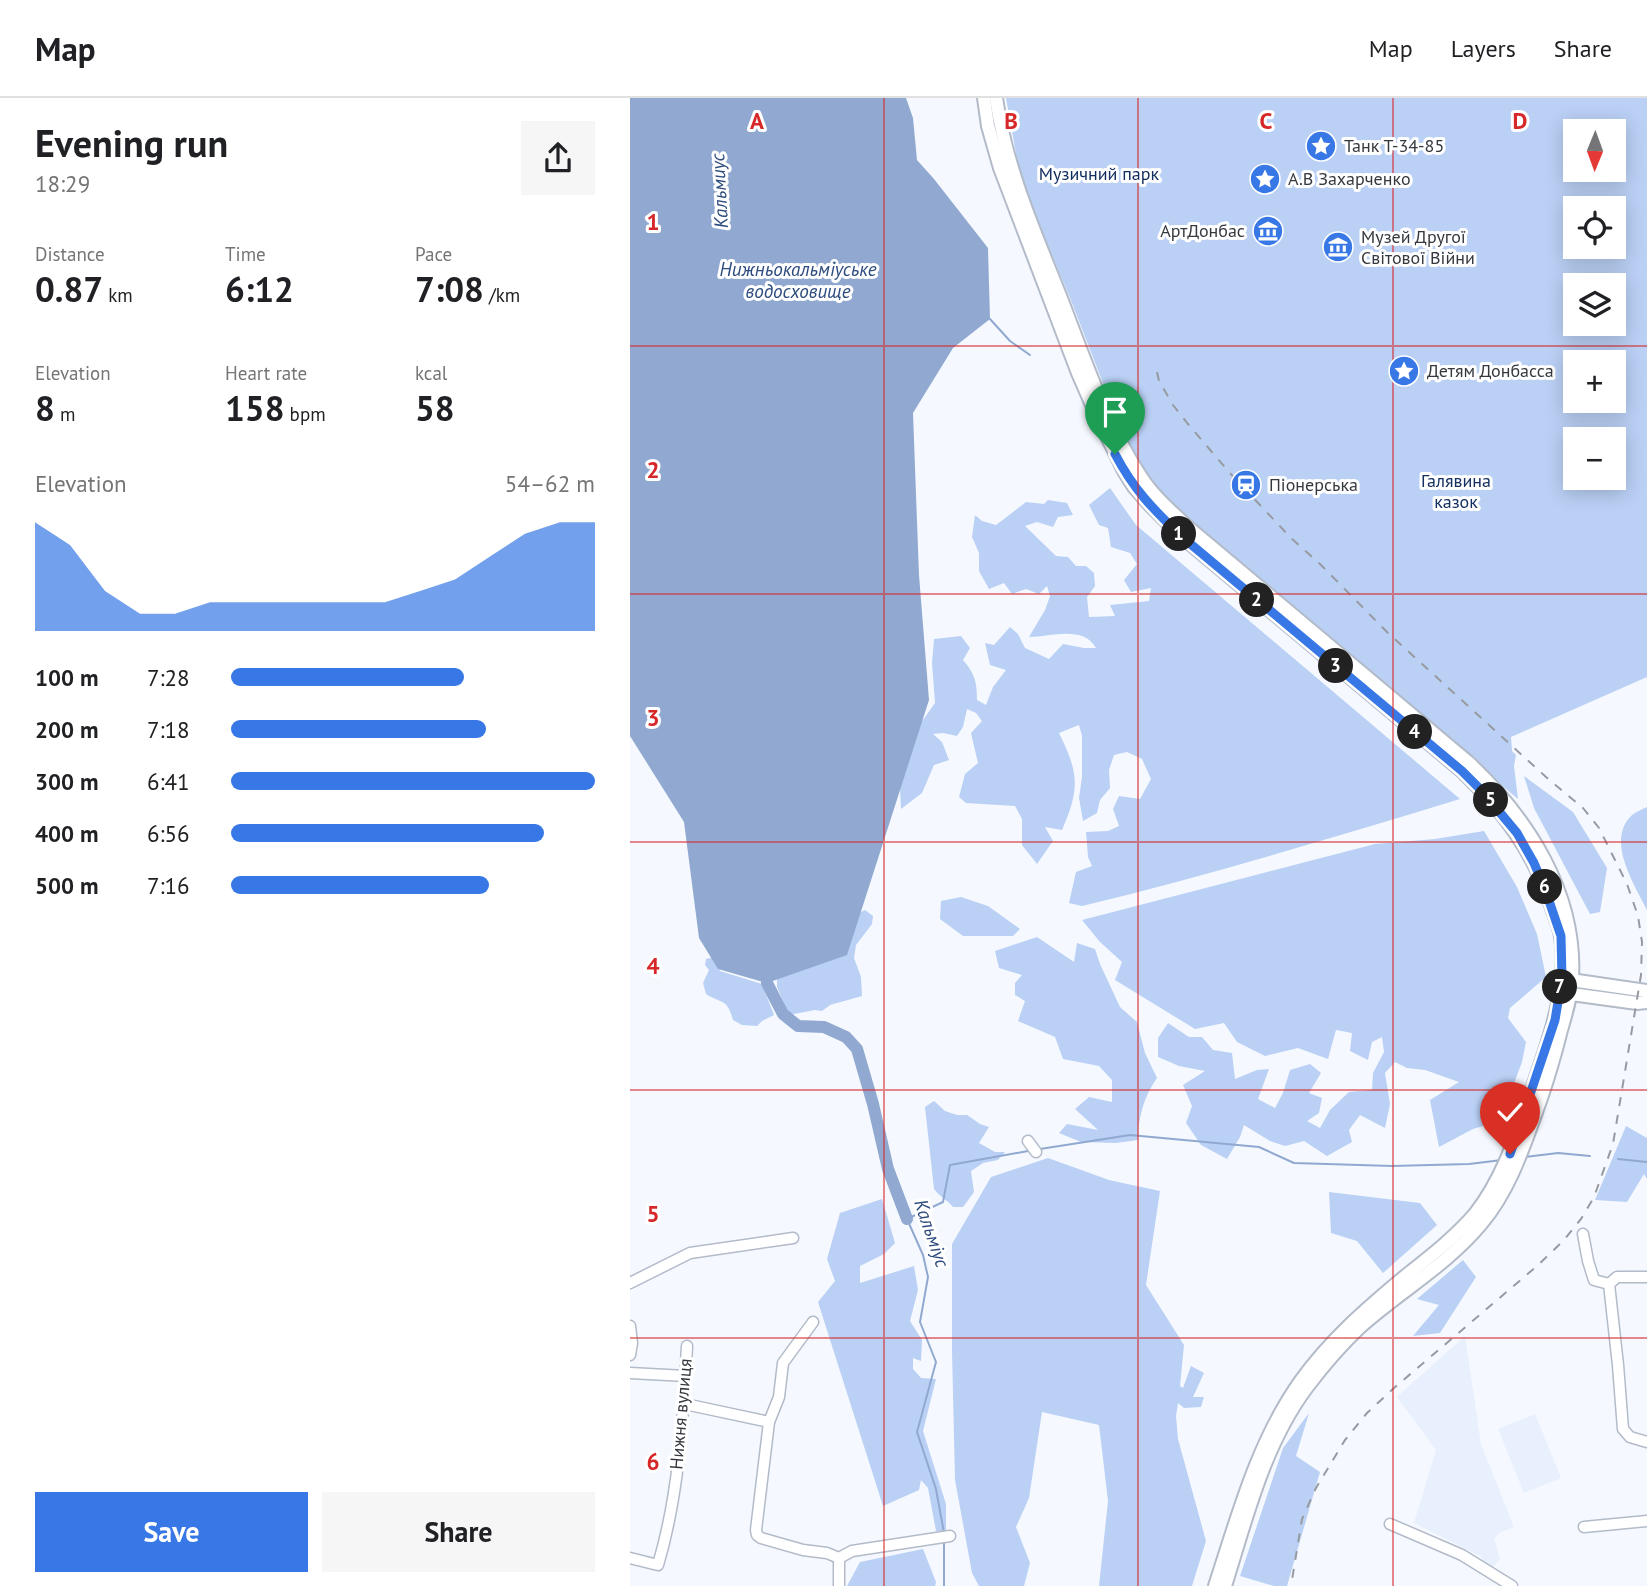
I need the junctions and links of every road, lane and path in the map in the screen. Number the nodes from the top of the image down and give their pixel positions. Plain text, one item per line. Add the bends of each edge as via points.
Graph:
1 (984, 98) edge
2 (996, 98) edge
3 (1567, 979) junction
4 (1647, 991) edge
5 (1565, 993) junction
6 (1647, 1002) edge
7 (1028, 1141) dead end
8 (1035, 1152) dead end
9 (1583, 1234) dead end
10 (793, 1238) dead end
11 (1647, 1277) edge
12 (630, 1283) edge
13 (1609, 1284) junction
14 (813, 1322) dead end
15 (630, 1326) edge
16 (687, 1346) dead end
17 (630, 1355) edge
18 (630, 1373) edge
19 (686, 1376) junction
20 (685, 1404) junction
21 (769, 1422) junction
22 (1647, 1442) edge
23 (1647, 1521) edge
24 (1390, 1524) dead end
25 (1584, 1527) dead end
26 (950, 1536) dead end
27 (630, 1558) edge
28 (839, 1558) junction
29 (839, 1586) edge
30 (1215, 1586) edge
31 (1225, 1586) edge
32 (1512, 1586) edge

1 - 3 main road via 1000,169 1078,373 1134,487 1181,536 1462,771 1501,812 1545,889 1561,936
2 - 3 main road via 1017,186 1102,400 1143,480 1189,528 1468,762 1510,805 1556,885 1571,935
3 - 4 main road
3 - 5 main road
5 - 6 main road
5 - 30 main road via 1510,1154 1490,1193 1457,1233 1356,1318 1300,1382 1264,1444
5 - 31 main road via 1552,1063 1510,1181 1466,1241 1360,1328 1306,1389 1269,1455
7 - 8 street
9 - 13 street via 1594,1280
10 - 12 street via 690,1253
11 - 13 street via 1617,1277
13 - 22 street via 1623,1429 1630,1437
14 - 21 street via 783,1363 779,1397
15 - 17 street
16 - 19 street, Нижня вулиця
18 - 19 street
19 - 20 street, Нижня вулиця
20 - 21 street
20 - 27 street, Нижня вулиця via 658,1565
21 - 28 street via 757,1535
23 - 25 street
24 - 32 street via 1462,1555
26 - 28 street via 852,1551
28 - 29 street

